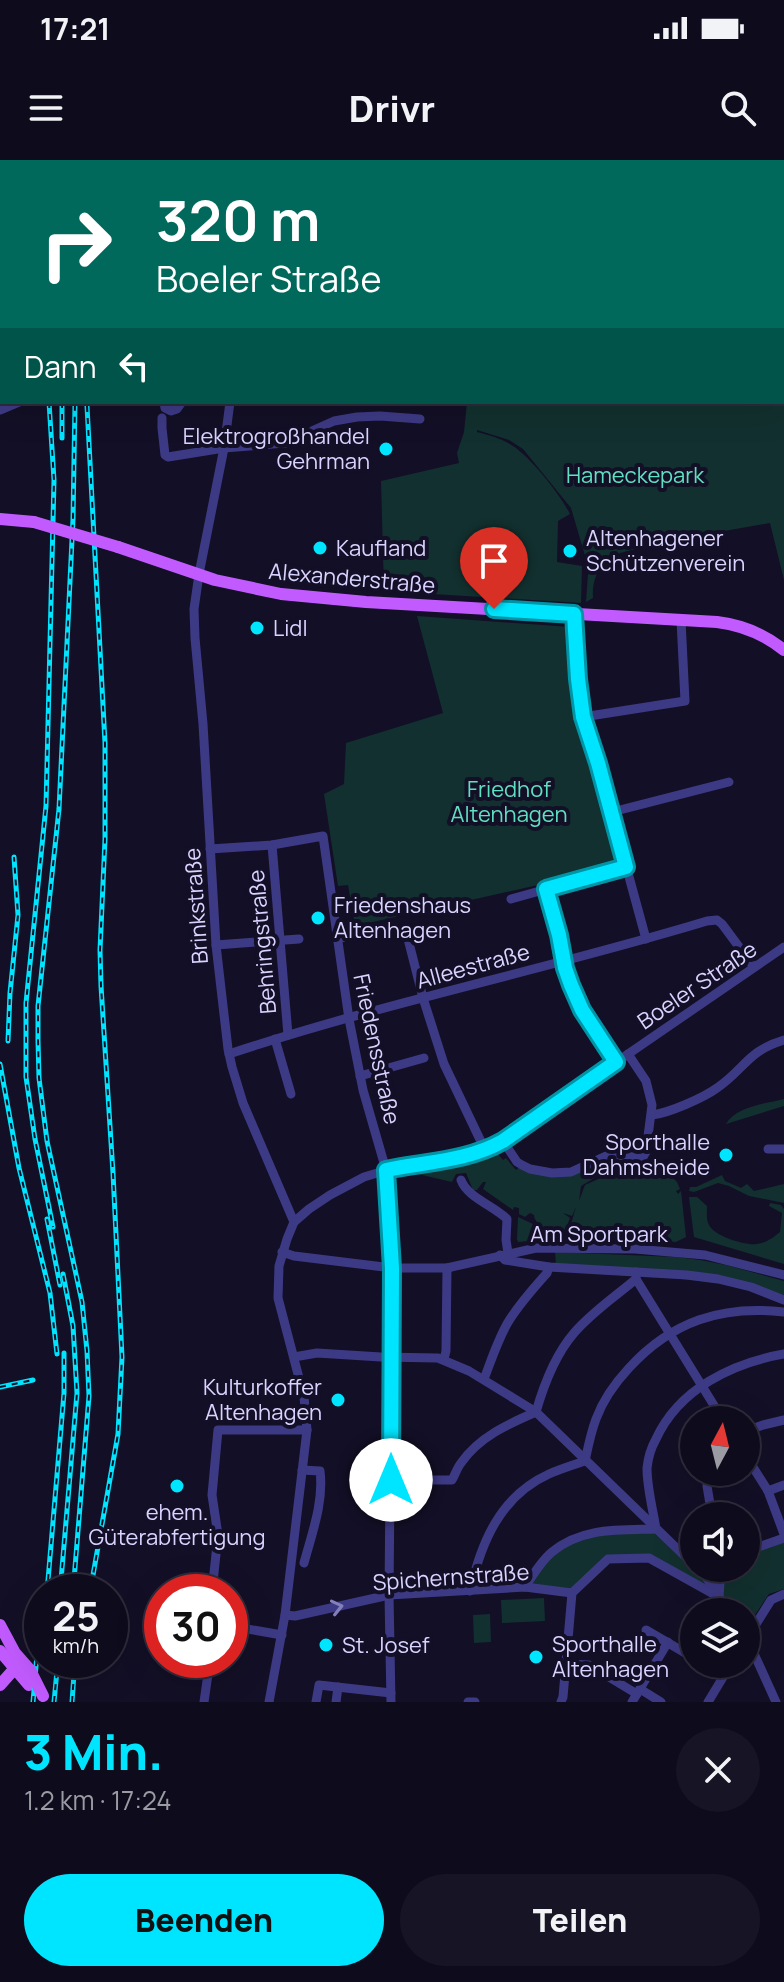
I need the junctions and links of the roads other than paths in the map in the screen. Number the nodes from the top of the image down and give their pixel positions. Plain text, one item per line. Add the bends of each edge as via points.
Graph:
1 (164, 404) edge
2 (181, 404) edge
3 (230, 404) edge
4 (162, 418) dead end
5 (420, 419) dead end
6 (224, 448) junction
7 (0, 519) edge
8 (199, 574) junction
9 (574, 614) junction
10 (681, 620) junction
11 (784, 650) edge
12 (583, 717) junction
13 (729, 782) dead end
14 (612, 812) junction
15 (272, 845) junction
16 (210, 849) junction
17 (626, 867) junction
18 (546, 889) junction
19 (511, 899) dead end
20 (338, 938) junction
21 (299, 939) dead end
22 (646, 939) junction
23 (280, 942) junction
24 (216, 945) junction
25 (784, 947) edge
26 (563, 960) junction
27 (754, 967) junction
28 (423, 998) junction
29 (349, 1019) junction
30 (288, 1035) junction
31 (275, 1039) junction
32 (784, 1040) edge
33 (229, 1054) junction
34 (628, 1054) junction
35 (424, 1058) dead end
36 (616, 1062) junction
37 (360, 1076) junction
38 (291, 1094) dead end
39 (652, 1115) junction
40 (503, 1141) junction
41 (768, 1149) dead end
42 (784, 1149) edge
43 (485, 1150) junction
44 (386, 1170) junction
45 (461, 1180) dead end
46 (294, 1222) junction
47 (282, 1252) junction
48 (504, 1254) junction
49 (549, 1267) junction
50 (392, 1268) junction
51 (447, 1268) junction
52 (784, 1275) edge
53 (636, 1276) junction
54 (784, 1300) edge
55 (784, 1312) edge
56 (668, 1334) junction
57 (784, 1354) edge
58 (294, 1357) junction
59 (391, 1357) junction
60 (444, 1359) junction
61 (484, 1379) junction
62 (702, 1385) junction
63 (715, 1406) edge
64 (536, 1412) junction
65 (784, 1420) edge
66 (760, 1426) edge
67 (307, 1430) junction
68 (585, 1461) junction
69 (609, 1466) dead end
70 (302, 1470) junction
71 (601, 1476) junction
72 (760, 1478) edge
73 (391, 1480) junction
74 (300, 1485) junction
75 (784, 1485) edge
76 (321, 1487) junction
77 (768, 1491) junction
78 (305, 1501) dead end
79 (319, 1504) junction
80 (295, 1529) junction
81 (656, 1529) junction
82 (312, 1534) junction
83 (784, 1536) edge
84 (760, 1546) edge
85 (679, 1551) edge
86 (304, 1563) dead end
87 (214, 1574) edge
88 (709, 1582) edge
89 (720, 1582) edge
90 (525, 1587) junction
91 (470, 1591) junction
92 (572, 1593) junction
93 (784, 1594) edge
94 (389, 1595) junction
95 (719, 1597) junction
96 (285, 1615) junction
97 (760, 1617) edge
98 (0, 1625) edge
99 (248, 1629) edge
100 (646, 1630) dead end
101 (282, 1635) junction
102 (668, 1642) junction
103 (680, 1649) edge
104 (0, 1651) edge
105 (566, 1664) junction
106 (12, 1666) edge
107 (760, 1668) edge
108 (207, 1678) edge
109 (723, 1678) edge
110 (28, 1679) junction
111 (0, 1686) edge
112 (338, 1687) junction
113 (636, 1695) edge
114 (391, 1698) edge
115 (46, 1699) edge
116 (204, 1702) edge
117 (269, 1702) edge
118 (316, 1702) edge
119 (336, 1702) edge
120 (561, 1702) edge
121 (661, 1702) edge
122 (708, 1702) edge
123 (776, 1702) edge

1 - 2 street via 171,411
3 - 6 street, Brinkstraße
4 - 6 street via 168,457
5 - 6 street via 345,419 297,442
6 - 8 street, Brinkstraße
7 - 8 main road, Alexanderstraße, bridge via 34,522
8 - 9 main road, Alexanderstraße via 326,599
8 - 16 street, Brinkstraße via 195,638
9 - 10 main road, Alexanderstraße
9 - 12 street
10 - 11 main road, Alexanderstraße via 736,625
10 - 12 street via 685,701
12 - 14 street
13 - 14 street
14 - 17 street
15 - 16 street
15 - 20 street, Friedensstraße via 323,836
15 - 23 street, Behringstraße
16 - 24 street, Brinkstraße
17 - 18 street
17 - 22 street
18 - 19 street
18 - 26 street
20 - 28 street via 406,931
20 - 29 street, Friedensstraße
21 - 23 street
22 - 26 street, Alleestraße
22 - 27 street, Alleestraße via 717,920
23 - 24 street
23 - 30 street, Behringstraße
24 - 33 street, Brinkstraße
25 - 27 street, Boeler Straße
26 - 28 street, Alleestraße
26 - 36 street via 582,1010
27 - 34 street, Boeler Straße
28 - 29 street, Alleestraße
28 - 43 street via 444,1064
29 - 30 street, Alleestraße
29 - 37 street, Friedensstraße
30 - 31 street, Alleestraße
31 - 33 street, Alleestraße
31 - 38 street
32 - 39 street via 760,1049 711,1091
33 - 46 street, Brinkstraße via 243,1103
34 - 36 street, Boeler Straße
34 - 39 street via 646,1081
35 - 37 street
36 - 40 street, Boeler Straße
37 - 44 street, Friedensstraße
39 - 40 street via 644,1156 606,1156 571,1172 530,1169 517,1162
40 - 43 street, Boeler Straße
41 - 42 street
43 - 44 street, Boeler Straße
44 - 46 street, Boeler Straße via 330,1195
44 - 50 street, Friedensstraße
45 - 48 street, Am Sportpark via 464,1189 507,1219
46 - 47 street
47 - 50 street
47 - 58 street via 278,1298
48 - 49 street via 505,1260
48 - 51 street
48 - 52 street, Am Sportpark via 549,1247 635,1249 721,1258
49 - 53 street
49 - 61 street via 507,1323
50 - 51 street
50 - 59 street, Friedensstraße
51 - 60 street
53 - 54 street via 718,1279
53 - 56 street
53 - 64 street via 566,1343
55 - 56 street via 724,1313
56 - 62 street
56 - 68 street via 618,1380 595,1420
57 - 62 street via 740,1366
58 - 59 street
58 - 67 street
59 - 60 street
59 - 73 street, Friedensstraße
60 - 61 street
61 - 64 street
62 - 63 street
62 - 81 street via 671,1413 648,1458
64 - 68 street
64 - 73 street via 481,1441 452,1480
65 - 66 street
67 - 70 street
67 - 87 street via 218,1430 212,1495 218,1535
68 - 71 street
68 - 91 street via 546,1475 508,1505 485,1539
69 - 71 street
70 - 74 street
70 - 76 street via 320,1471
71 - 81 street
72 - 77 street
73 - 94 street, Friedensstraße
74 - 76 street
74 - 80 street
75 - 77 street
76 - 79 street
77 - 83 street
78 - 79 street
79 - 82 street
80 - 82 street
80 - 96 street
81 - 85 street
81 - 90 street via 597,1531 579,1537 553,1552
82 - 86 street
83 - 84 street
88 - 95 street
89 - 95 street
90 - 91 street, Spichernstraße
90 - 92 street, Spichernstraße
91 - 94 street, Spichernstraße
92 - 95 street via 608,1559 649,1558
92 - 105 street
93 - 97 street via 771,1600
96 -> 94 street, Spichernstraße
94 - 114 street, Friedensstraße
96 - 101 street
98 - 106 main road
99 - 101 street
100 - 102 street
101 - 117 street
102 - 103 street
102 - 113 street
104 - 106 main road
105 - 113 street via 589,1665
105 - 120 street
106 - 110 main road
106 - 111 main road
107 - 123 street
108 - 116 street
109 - 122 street
110 - 111 main road via 8,1689
110 - 115 main road, bridge
112 - 114 street
112 - 118 street via 319,1685
112 - 119 street
113 - 121 street

